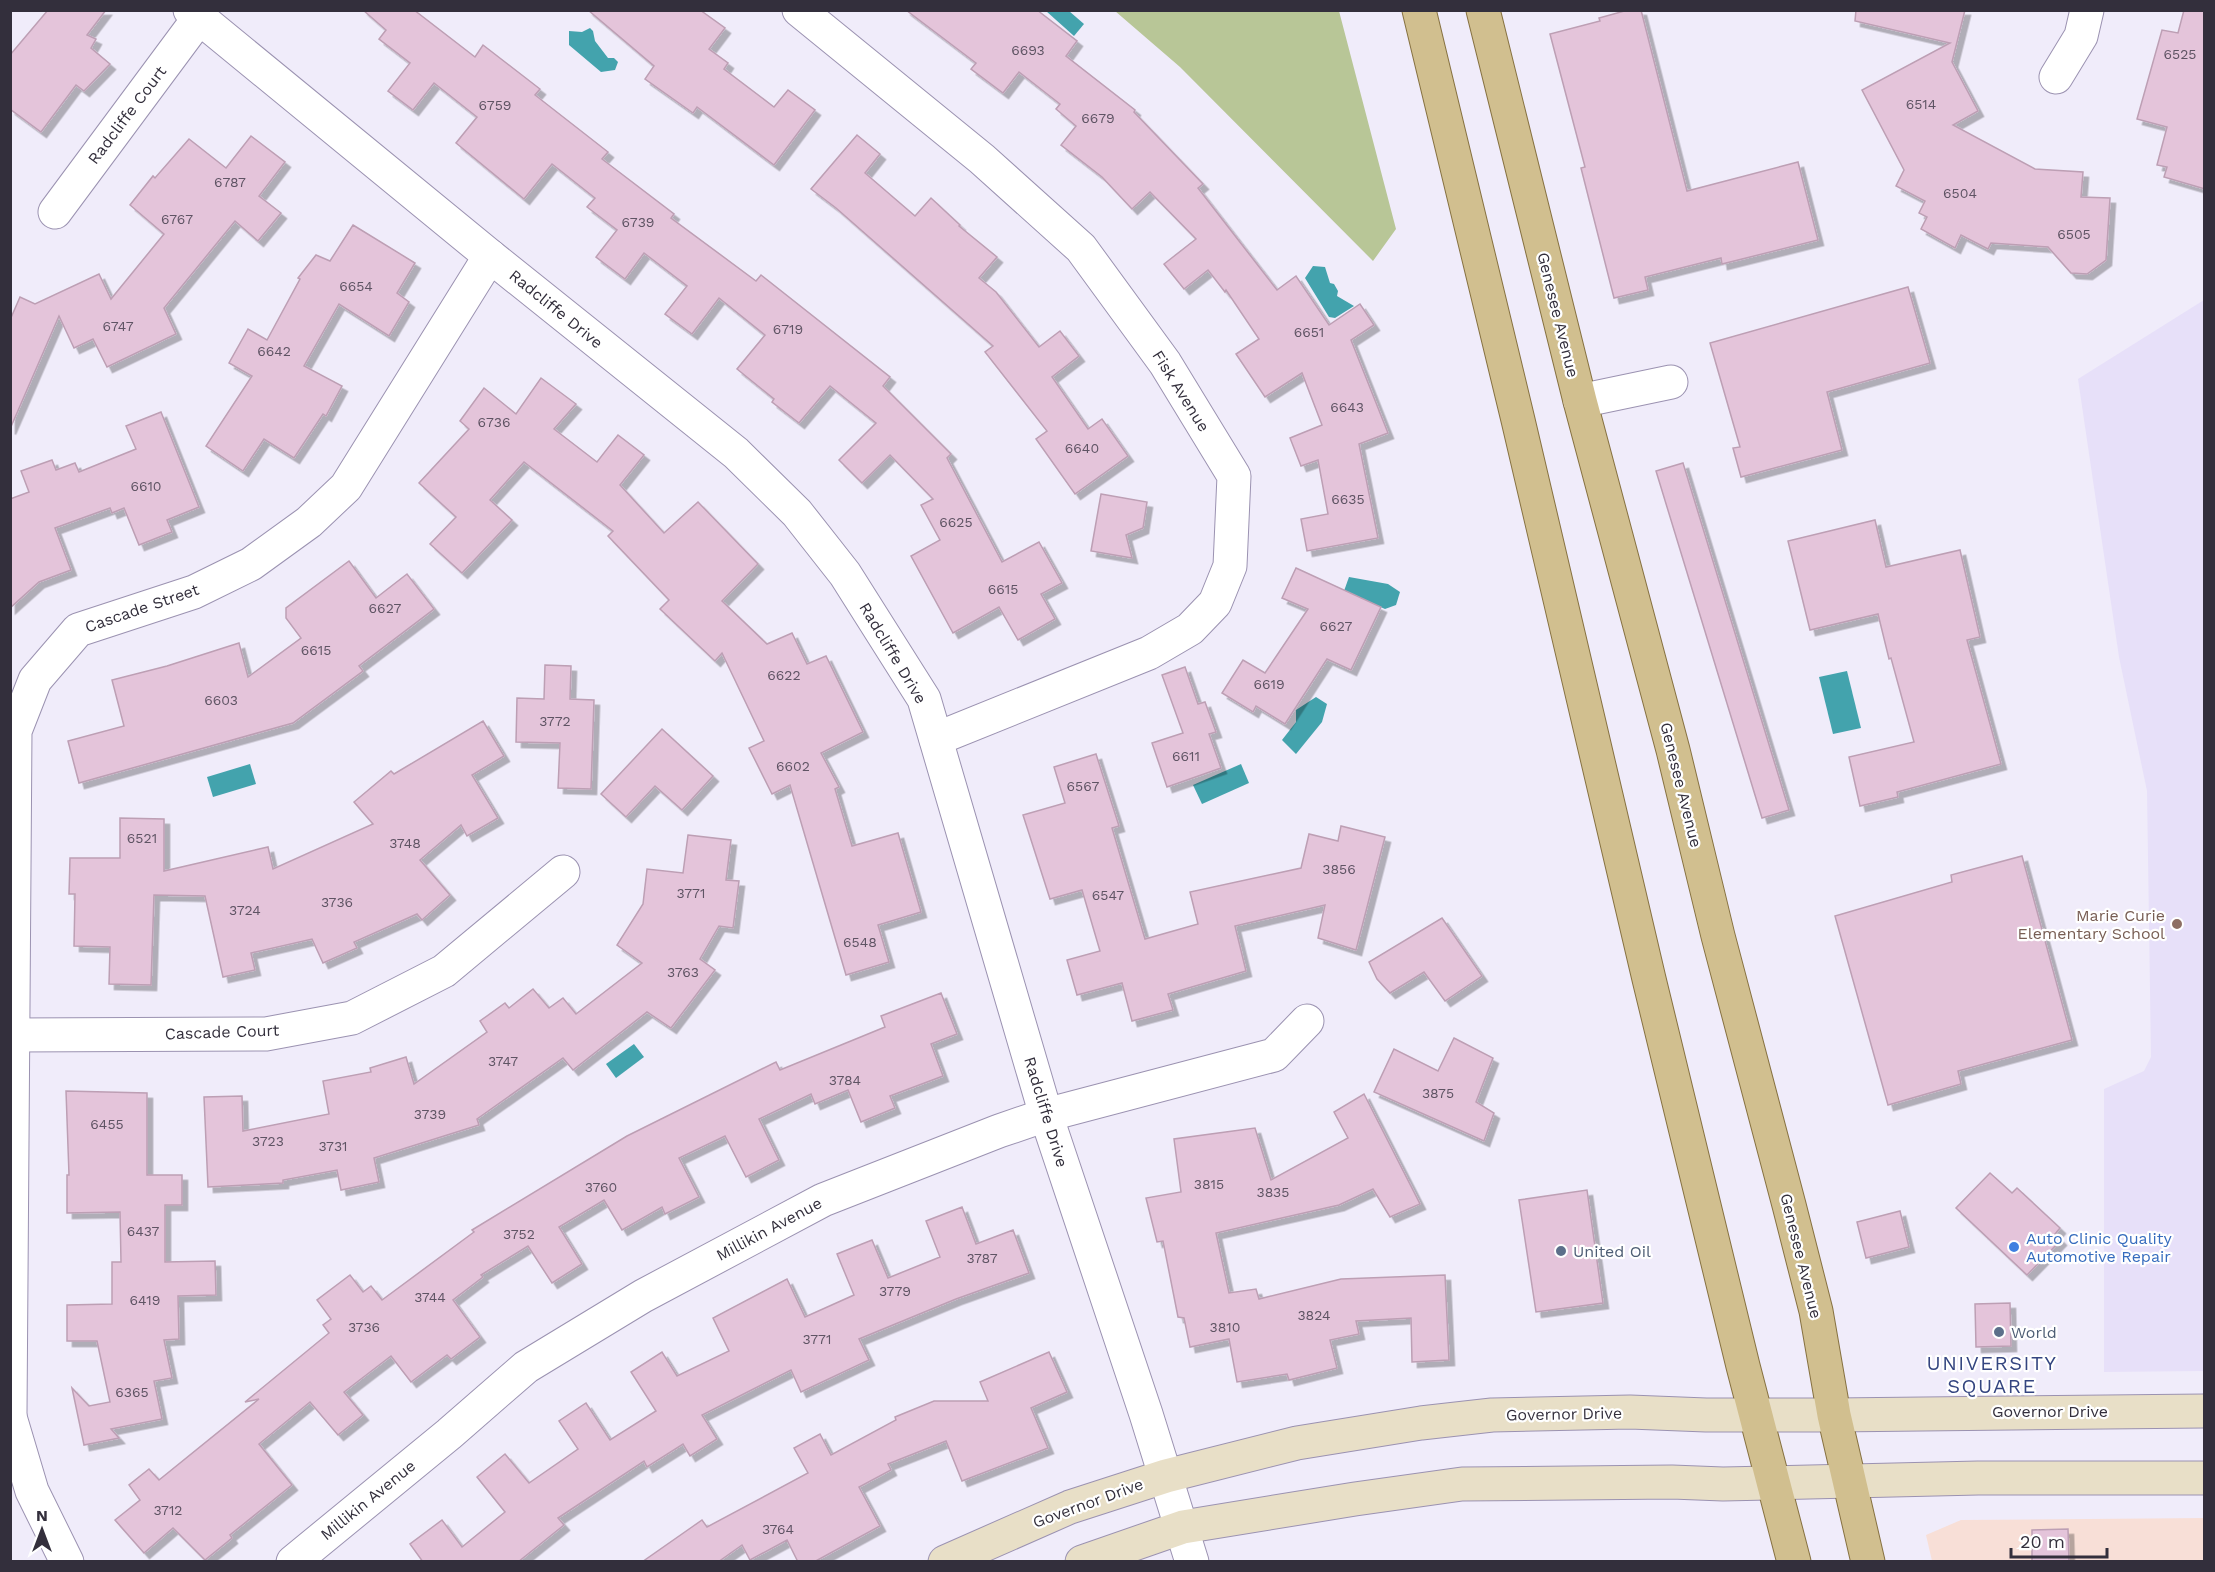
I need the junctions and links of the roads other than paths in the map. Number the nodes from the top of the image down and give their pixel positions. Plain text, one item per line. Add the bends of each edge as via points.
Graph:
1 (799, 10) edge
2 (1419, 10) edge
3 (1483, 10) edge
4 (2087, 10) edge
5 (195, 14) edge
6 (2056, 77) dead end
7 (55, 212) dead end
8 (490, 256) junction
9 (1671, 382) dead end
10 (1580, 401) junction
11 (936, 739) junction
12 (563, 872) dead end
13 (1307, 1021) dead end
14 (12, 1035) junction
15 (1046, 1115) junction
16 (2205, 1411) edge
17 (1756, 1414) junction
18 (1834, 1415) junction
19 (10, 1416) edge
20 (1166, 1476) junction
21 (2205, 1478) edge
22 (1849, 1481) junction
23 (1773, 1482) junction
24 (1183, 1527) junction
25 (67, 1562) edge
26 (293, 1562) edge
27 (945, 1562) edge
28 (1082, 1562) edge
29 (1192, 1562) edge
30 (1794, 1562) edge
31 (1868, 1562) edge

1 - 11 street, Fisk Avenue via 982,159 1081,248 1165,363 1234,476 1230,566 1215,603 1190,629 1149,653
2 - 17 main road
3 - 10 main road, Genesee Avenue
4 - 6 street via 2081,36
5 - 7 street, Radcliffe Court
5 - 8 street, Radcliffe Drive
8 - 11 street, Radcliffe Drive via 736,453 797,513 845,574 924,699
8 - 14 street, Cascade Street via 346,487 309,522 250,564 194,592 78,630 35,680 15,731
9 - 10 street
10 - 18 main road, Genesee Avenue via 1790,1205 1816,1311
11 - 15 street, Radcliffe Drive
12 - 14 street, Cascade Court via 444,971 352,1018 266,1034
13 - 15 street, Millikin Avenue via 1274,1055
14 - 19 street, Cascade Street
15 - 20 street, Radcliffe Drive
15 - 26 street, Millikin Avenue via 823,1200 643,1296 526,1368
16 - 18 main road, Governor Drive
17 - 18 main road, Governor Drive
17 - 20 main road, Governor Drive via 1492,1415 1297,1443
17 - 23 main road
18 - 22 main road, Genesee Avenue
19 - 25 street, Cascade Street via 32,1491
20 - 24 street, Radcliffe Drive
20 - 27 main road, Governor Drive via 1070,1506
21 - 22 main road
22 - 23 main road
22 - 31 main road, Genesee Avenue
23 - 24 main road via 1462,1484
23 - 30 main road
24 - 28 main road
24 - 29 street, Radcliffe Drive

